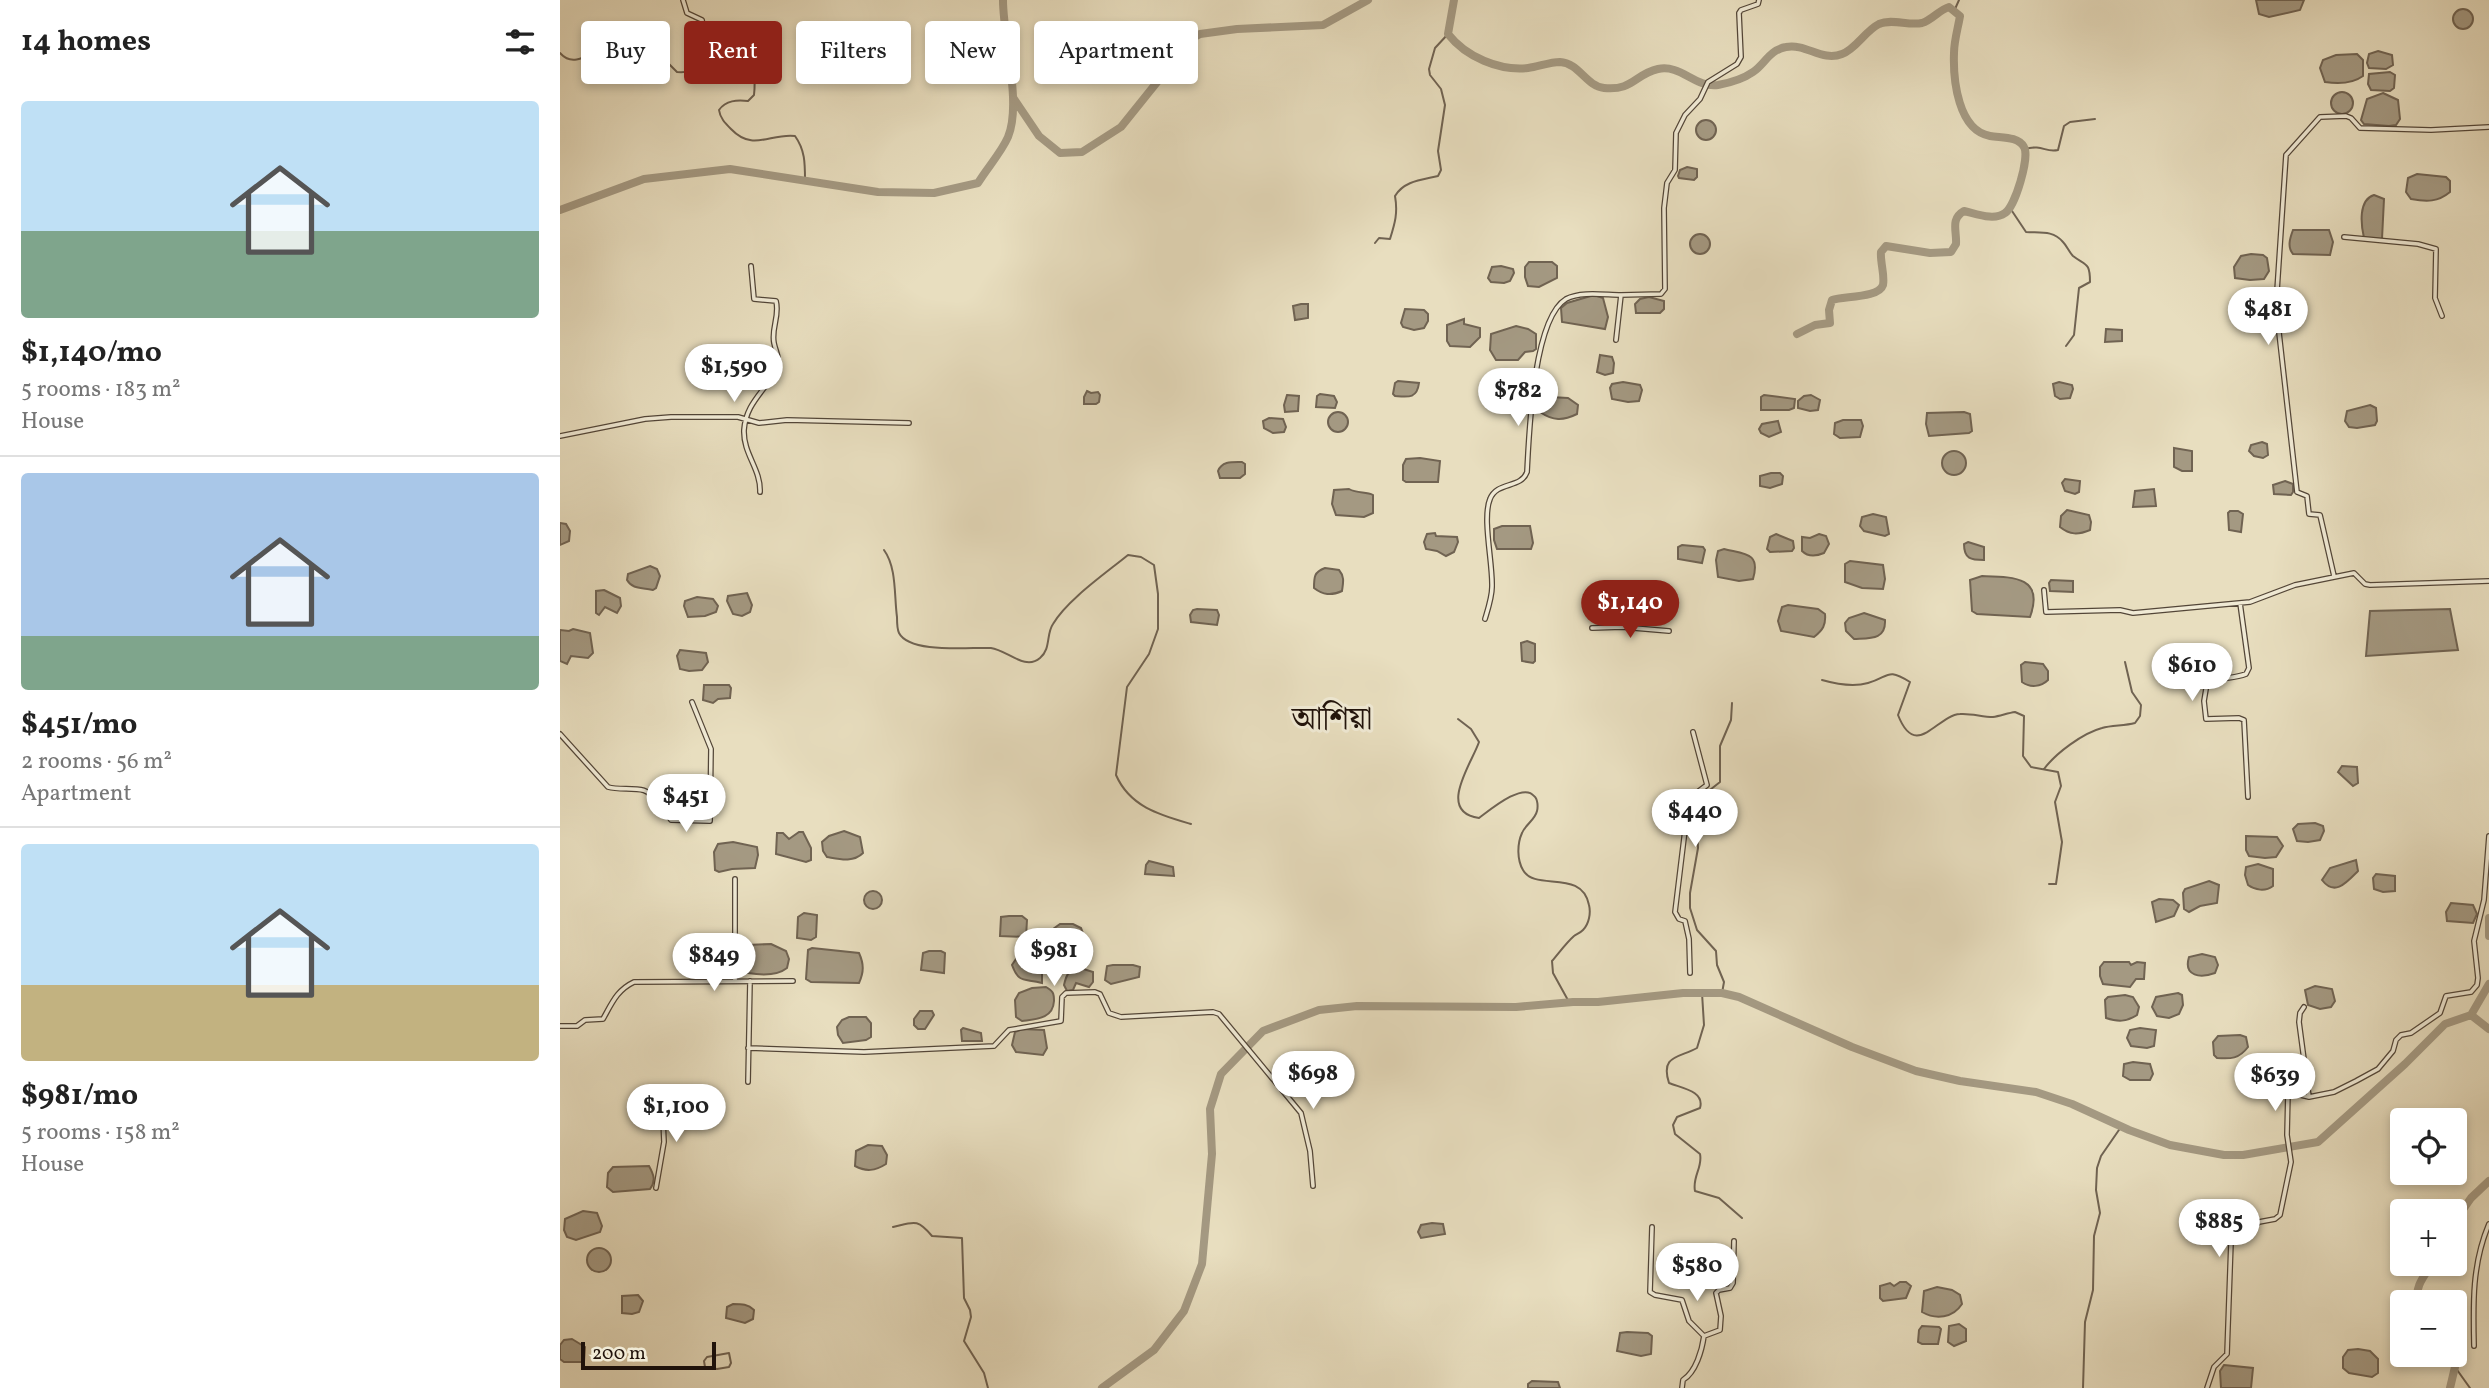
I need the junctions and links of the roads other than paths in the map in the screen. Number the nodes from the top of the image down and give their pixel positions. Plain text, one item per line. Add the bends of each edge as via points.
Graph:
1 (683, 0) edge
2 (1759, 0) edge
3 (702, 21) edge
4 (2489, 127) edge
5 (2344, 237) dead end
6 (751, 265) dead end
7 (1621, 295) junction
8 (2442, 316) dead end
9 (1616, 340) dead end
10 (746, 419) junction
11 (909, 423) dead end
12 (560, 436) edge
13 (760, 492) dead end
14 (2333, 576) junction
15 (2489, 580) edge
16 (2044, 590) dead end
17 (1615, 595) dead end
18 (2240, 603) junction
19 (1485, 619) dead end
20 (1614, 627) junction
21 (1592, 628) dead end
22 (1669, 631) dead end
23 (692, 702) dead end
24 (1693, 732) dead end
25 (560, 734) edge
26 (2248, 797) dead end
27 (2489, 836) edge
28 (2488, 860) edge
29 (735, 879) dead end
30 (1690, 973) dead end
31 (735, 981) junction
32 (750, 981) junction
33 (793, 981) dead end
34 (2304, 1007) dead end
35 (560, 1026) edge
36 (748, 1048) junction
37 (748, 1082) dead end
38 (2288, 1092) junction
39 (2258, 1094) dead end
40 (662, 1097) dead end
41 (2309, 1097) junction
42 (1313, 1186) dead end
43 (656, 1188) dead end
44 (2489, 1224) edge
45 (1652, 1227) dead end
46 (1734, 1241) dead end
47 (1704, 1336) junction
48 (2474, 1346) dead end
49 (1682, 1388) edge
50 (2207, 1388) edge

1 - 3 street via 687,13
2 - 7 street via 1739,13 1741,57 1737,64 1708,82 1676,133 1675,170 1667,183 1664,208 1665,289 1652,296
4 - 14 street via 2360,128 2346,116 2320,117 2286,155 2276,306 2281,360 2297,492 2307,498 2309,514 2320,515
5 - 8 street via 2436,249 2435,298
6 - 10 street via 754,299 776,301 774,342 779,357 775,372 755,397
7 - 9 street
7 - 19 street via 1566,300 1544,333 1534,376 1527,472 1520,481 1498,487 1489,499 1492,589
10 - 11 street via 759,423
10 - 12 street via 645,419
10 - 13 street via 744,441 761,480
14 - 15 street via 2354,573 2370,585
14 - 18 street
16 - 18 street via 2046,612 2133,613
17 - 20 street
18 - 26 street via 2249,668 2239,677 2207,683 2204,701 2206,719 2244,720
20 - 21 street
20 - 22 street
23 - 25 street via 711,749 710,821 671,820 647,790 608,787
24 - 30 street via 1707,785 1695,794 1690,808 1675,912 1685,921
27 - 28 street
28 - 41 street via 2474,941 2477,985 2471,992 2446,996 2440,1013 2401,1035 2378,1069 2334,1092
29 - 31 street
31 - 32 street
31 - 35 street via 634,982 615,995 603,1019
32 - 33 street
32 - 36 street
34 - 41 street via 2299,1022
36 - 37 street
36 - 42 street via 864,1052 994,1046 1009,1030 1061,1021 1066,993 1100,994 1109,1013 1121,1017 1213,1012 1301,1113
38 - 39 street
38 - 41 street
38 - 50 street via 2291,1162 2280,1215 2259,1222 2231,1242 2227,1354 2214,1367
40 - 43 street via 663,1142
44 - 48 street via 2474,1273
45 - 47 street via 1650,1292 1682,1300 1689,1321
46 - 47 street via 1734,1283 1716,1293 1720,1330
47 - 49 street via 1701,1355

